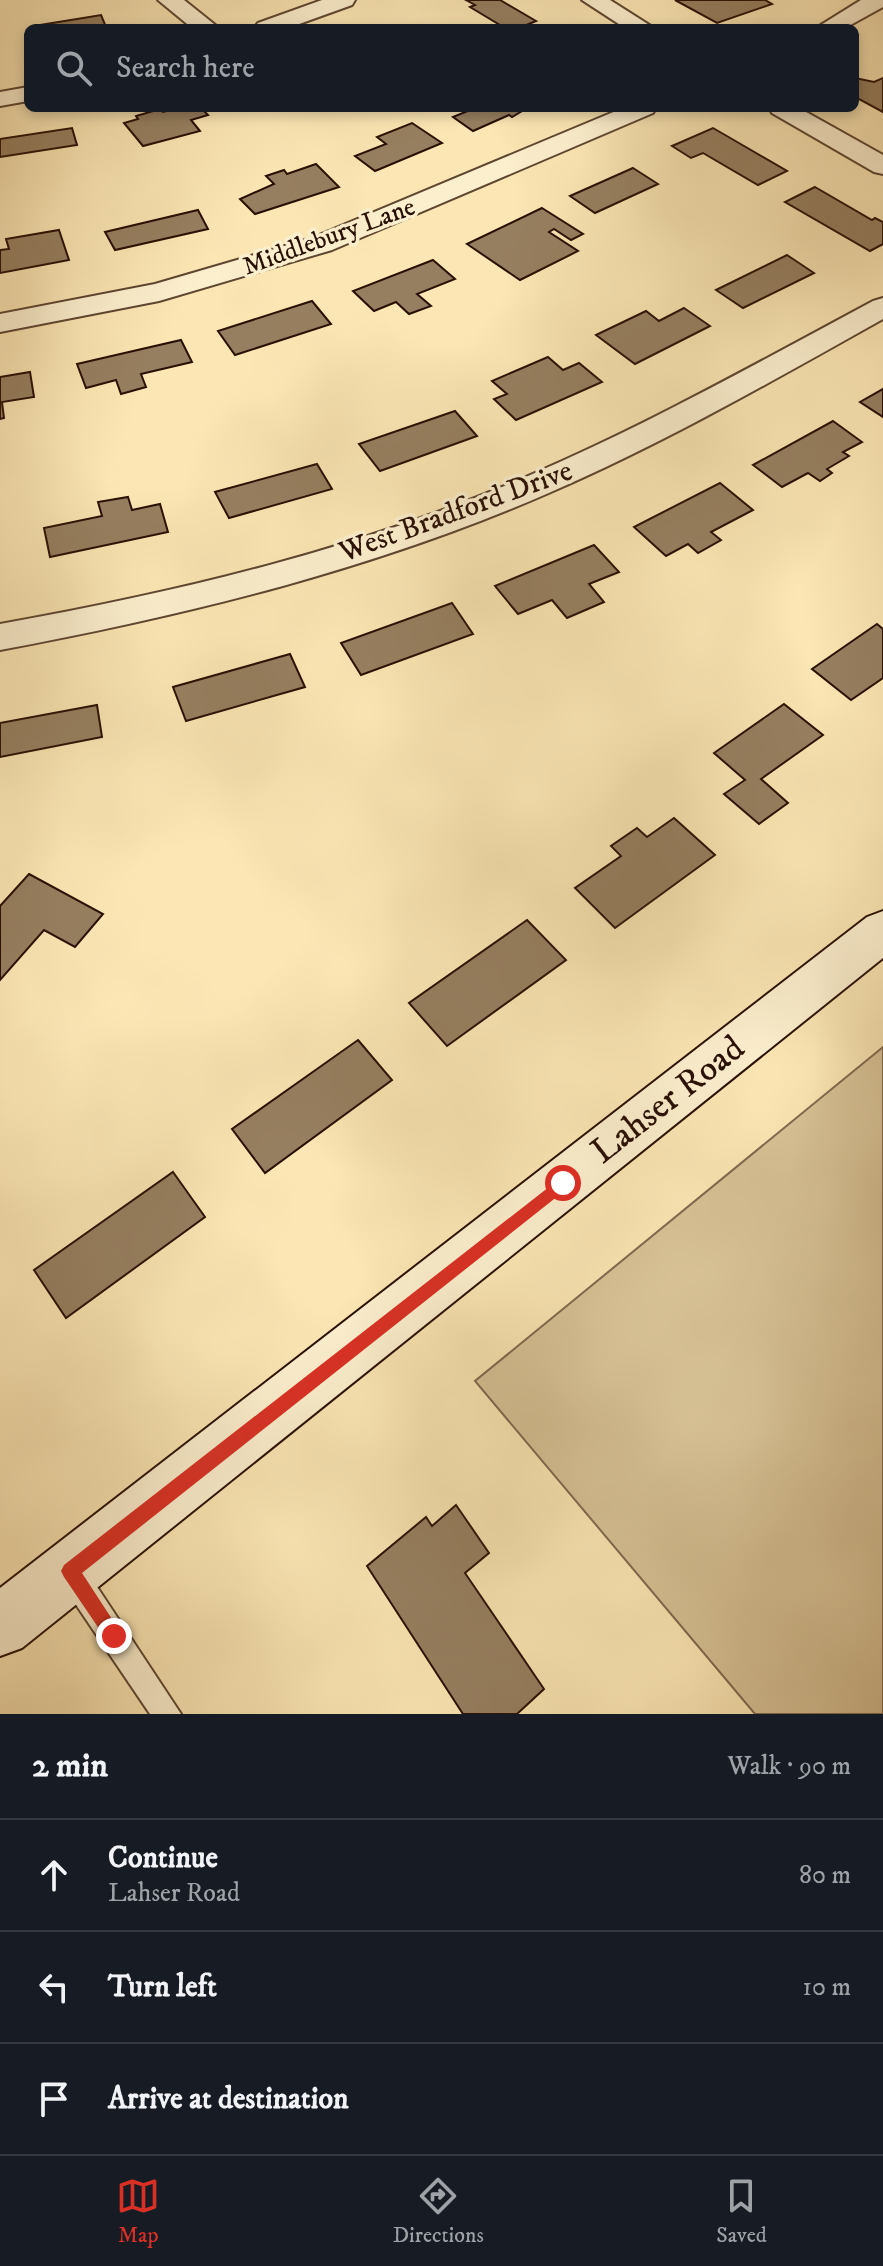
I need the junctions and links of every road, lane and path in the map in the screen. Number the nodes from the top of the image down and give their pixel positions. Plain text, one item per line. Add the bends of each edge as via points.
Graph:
1 (169, 0) edge
2 (344, 0) edge
3 (593, 0) edge
4 (878, 0) edge
5 (202, 24) edge
6 (277, 24) edge
7 (635, 24) edge
8 (835, 24) edge
9 (24, 95) edge
10 (0, 99) edge
11 (635, 112) edge
12 (788, 112) edge
13 (883, 166) edge
14 (883, 307) edge
15 (0, 323) edge
16 (0, 637) edge
17 (883, 931) edge
18 (70, 1571) junction
19 (0, 1626) edge
20 (167, 1714) edge

1 - 5 street
2 - 6 street
3 - 7 street
4 - 8 street
9 - 10 street
11 - 15 street, Middlebury Lane via 322,244 159,292
12 - 13 street
14 - 16 street, West Bradford Drive via 612,452 440,523 257,581 84,623
17 - 18 street, Lahser Road
18 - 19 street, Lahser Road
18 - 20 lane

